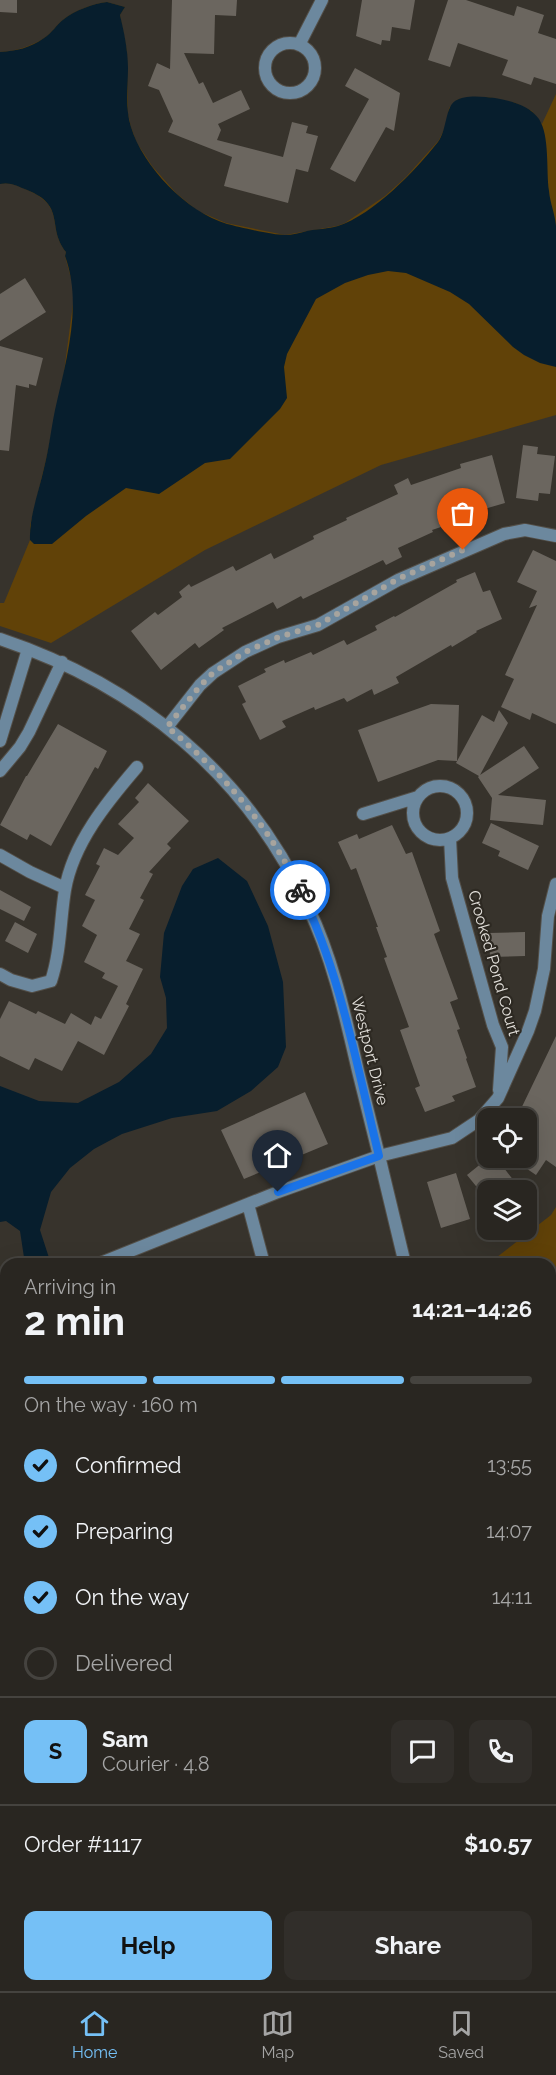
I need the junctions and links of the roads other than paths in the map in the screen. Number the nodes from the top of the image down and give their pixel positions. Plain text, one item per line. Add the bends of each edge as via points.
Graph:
1 (322, 0) edge
2 (299, 45) junction
3 (556, 536) edge
4 (0, 639) edge
5 (28, 649) junction
6 (62, 662) junction
7 (167, 727) junction
8 (0, 741) edge
9 (137, 767) dead end
10 (0, 771) edge
11 (418, 797) junction
12 (363, 814) dead end
13 (450, 838) junction
14 (0, 855) edge
15 (556, 884) edge
16 (65, 888) junction
17 (0, 974) edge
18 (498, 1098) junction
19 (379, 1156) junction
20 (248, 1204) junction
21 (113, 1258) edge
22 (262, 1258) edge
23 (404, 1258) edge

1 - 2 street
2 - 2 street via 277,47 266,62 269,82 280,92 297,93 314,77 312,56
3 - 7 street via 525,530 504,534 398,579 318,625 245,652 213,673
4 - 5 street, Westport Drive
5 - 6 street, Westport Drive
5 - 8 street
6 - 7 street, Westport Drive via 101,682
6 - 10 street via 29,732
7 - 19 street, Westport Drive via 202,757 246,805 293,875 336,982
9 - 16 street via 89,832
11 - 12 street
11 - 13 street via 413,813 419,829 433,839
11 - 13 street via 432,786 441,786 450,787 464,800 464,826
13 - 18 street, Crooked Pond Court via 452,878 502,1047
14 - 16 street
15 - 18 street via 535,1011
16 - 17 street via 57,963 51,981 32,987
18 - 19 street via 479,1120 452,1138
19 - 20 street
19 - 23 street, Westport Drive
20 - 21 street
20 - 22 street

